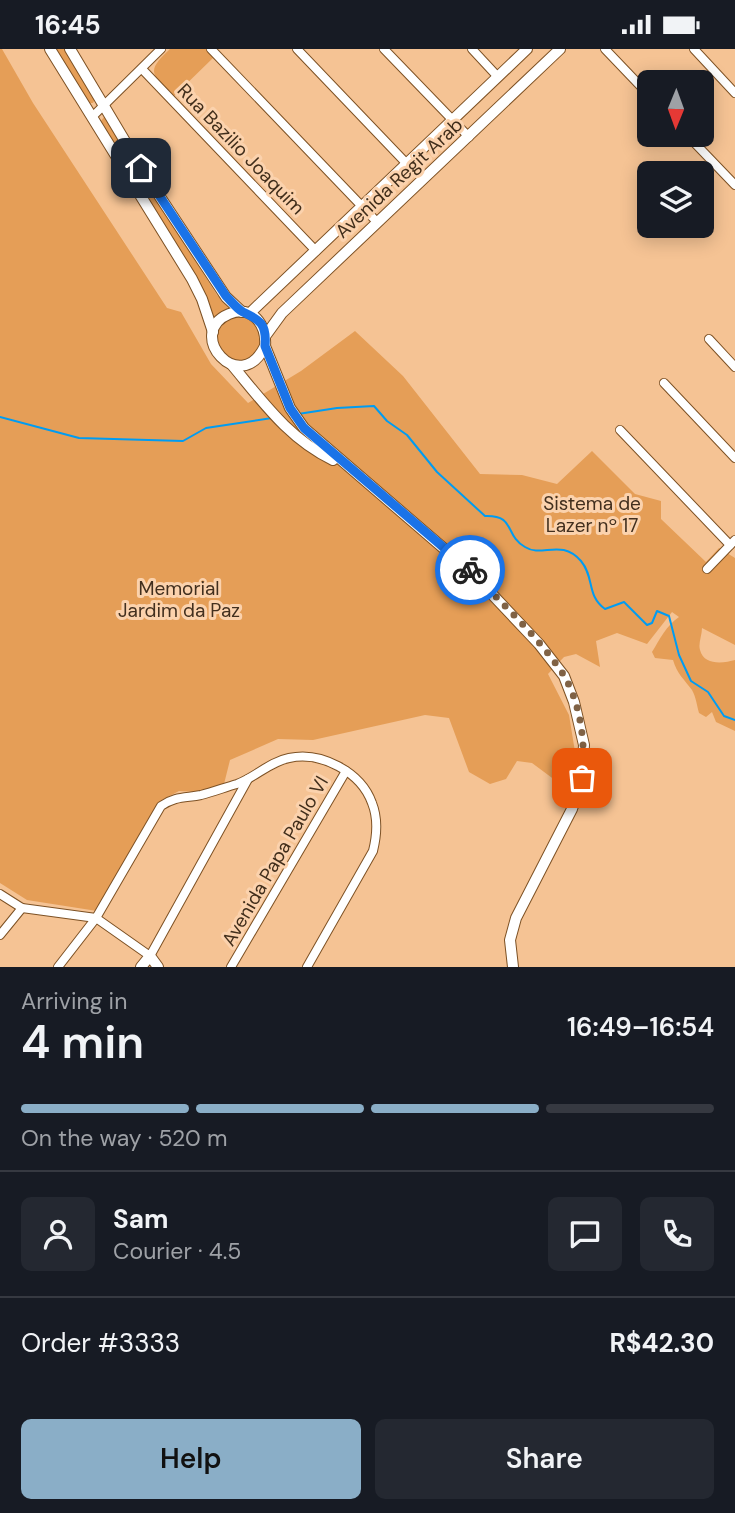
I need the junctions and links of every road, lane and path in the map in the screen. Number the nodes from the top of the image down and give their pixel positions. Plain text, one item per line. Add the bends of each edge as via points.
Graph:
1 (50, 49) edge
2 (70, 49) edge
3 (161, 49) edge
4 (211, 49) edge
5 (298, 49) edge
6 (384, 49) edge
7 (472, 49) edge
8 (527, 49) edge
9 (560, 49) edge
10 (605, 49) edge
11 (694, 49) edge
12 (142, 69) junction
13 (498, 77) junction
14 (637, 82) edge
15 (735, 93) edge
16 (104, 104) junction
17 (92, 117) junction
18 (453, 121) junction
19 (468, 137) junction
20 (699, 147) edge
21 (407, 165) junction
22 (735, 185) edge
23 (361, 208) junction
24 (377, 222) junction
25 (316, 251) junction
26 (246, 313) junction
27 (213, 332) junction
28 (709, 339) dead end
29 (266, 340) junction
30 (232, 365) junction
31 (735, 367) edge
32 (664, 383) dead end
33 (620, 430) dead end
34 (735, 458) edge
35 (345, 466) junction
36 (733, 543) edge
37 (707, 569) dead end
38 (345, 771) junction
39 (248, 779) junction
40 (0, 894) edge
41 (22, 908) junction
42 (96, 918) junction
43 (0, 935) edge
44 (149, 955) junction
45 (58, 967) edge
46 (141, 967) edge
47 (158, 967) edge
48 (231, 967) edge
49 (307, 967) edge
50 (513, 967) edge

1 - 17 main road
2 - 16 main road
3 - 12 street
4 - 23 street
5 - 21 street
6 - 18 street
7 - 13 street
8 - 13 main road, Avenida Regit Arab
9 - 19 main road, Avenida Regit Arab
10 - 14 street
11 - 15 street
12 - 16 street
12 - 25 street, Rua Bazilio Joaquim
13 - 18 main road, Avenida Regit Arab
16 - 17 street
16 - 26 main road via 218,285
17 - 27 main road via 192,279
18 - 19 street
18 - 21 main road, Avenida Regit Arab
19 - 24 main road, Avenida Regit Arab
20 - 22 street
21 - 23 main road, Avenida Regit Arab
23 - 24 street
23 - 25 main road, Avenida Regit Arab
24 - 29 main road, Avenida Regit Arab via 282,313
25 - 26 main road, Avenida Regit Arab
26 - 27 main road via 225,315
26 - 29 main road via 262,324
27 - 30 main road via 217,355
28 - 31 street
29 - 30 main road via 253,362
29 - 35 main road via 294,415
30 - 35 main road via 297,439
32 - 34 street
33 - 36 street
35 - 50 main road via 470,571 539,644 564,676 574,702 584,745 582,778 572,809 516,918 510,940
36 - 37 street
38 - 39 street via 302,756 272,764
38 - 48 street, Avenida Papa Paulo VI
38 - 49 street via 372,801 373,851
39 - 42 street via 201,795 178,797 161,806
39 - 44 street
40 - 41 street
41 - 42 street
41 - 43 street
42 - 44 street
42 - 45 street
44 - 46 main road
44 - 47 main road

